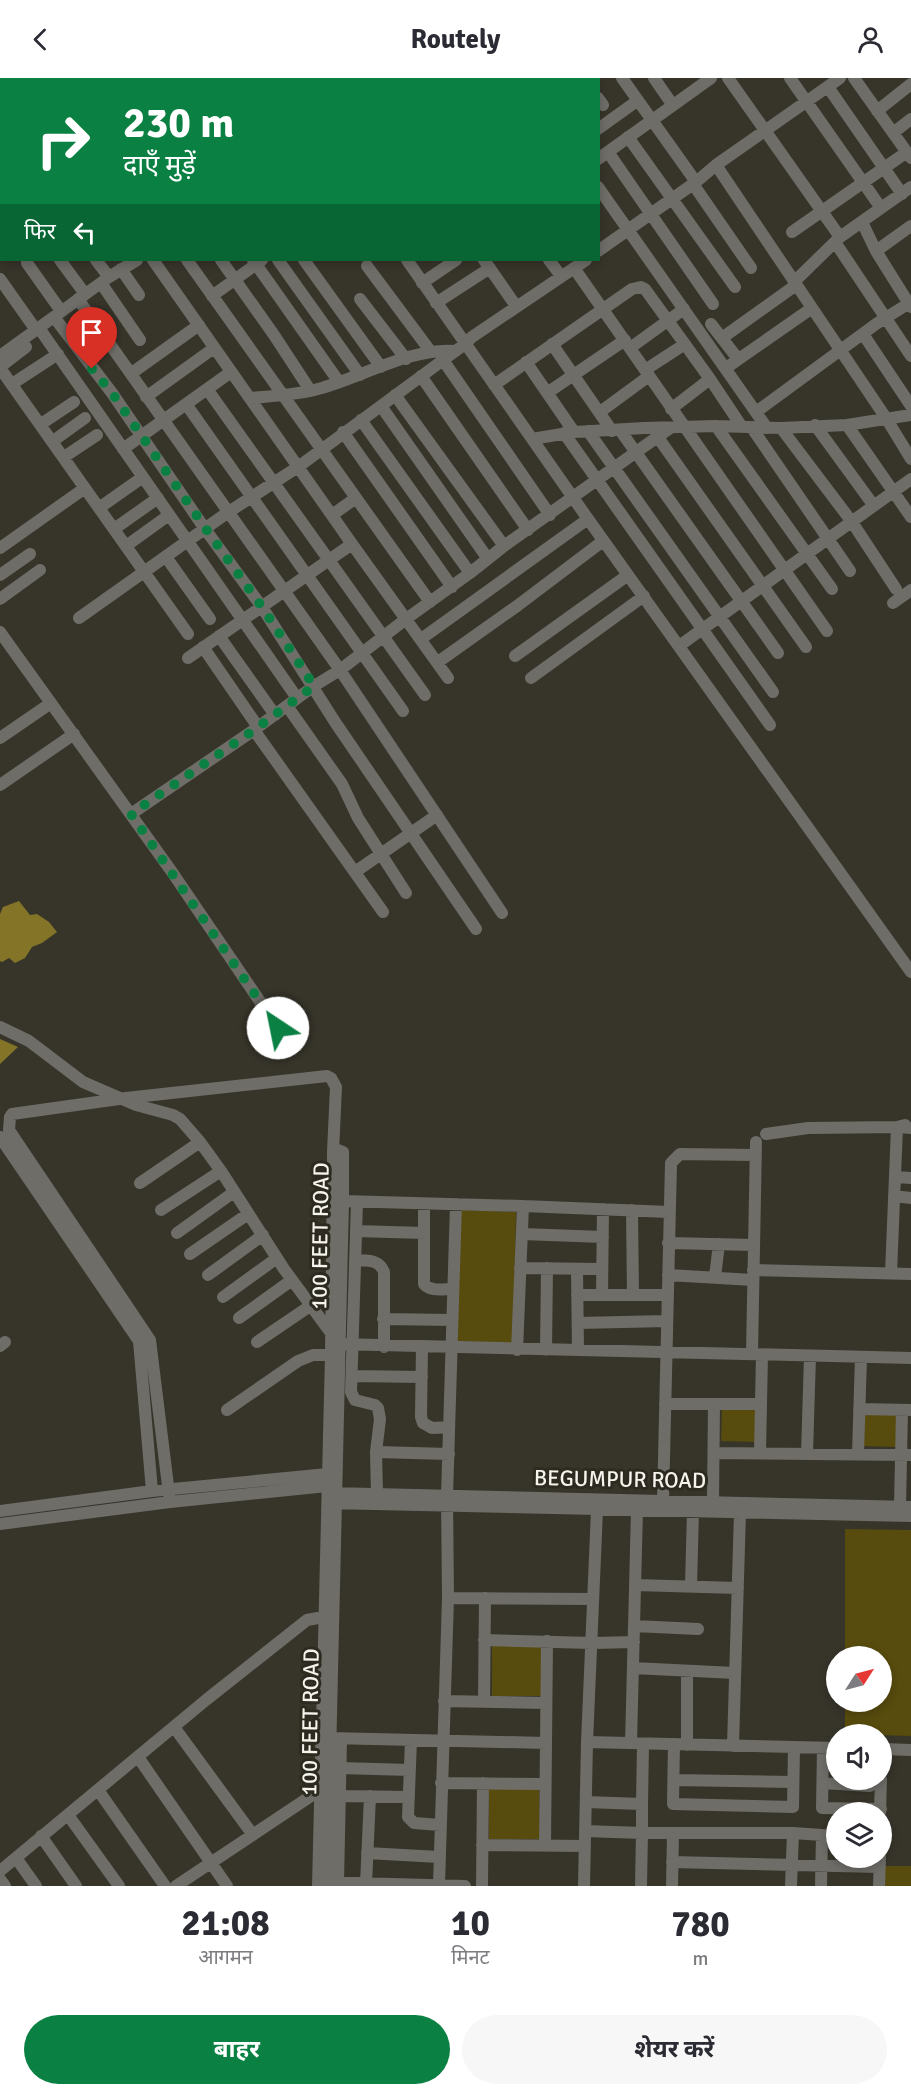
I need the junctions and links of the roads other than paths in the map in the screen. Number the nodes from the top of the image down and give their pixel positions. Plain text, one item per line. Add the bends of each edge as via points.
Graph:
1 (622, 78) edge
2 (654, 78) edge
3 (711, 78) edge
4 (728, 78) edge
5 (790, 78) edge
6 (840, 78) edge
7 (854, 78) edge
8 (911, 84) edge
9 (828, 87) junction
10 (637, 101) junction
11 (807, 103) junction
12 (672, 104) junction
13 (877, 111) junction
14 (651, 120) junction
15 (911, 120) edge
16 (600, 128) edge
17 (764, 131) junction
18 (893, 133) junction
19 (628, 136) junction
20 (603, 155) edge
21 (909, 155) edge
22 (716, 165) junction
23 (884, 168) junction
24 (694, 183) junction
25 (863, 183) junction
26 (600, 190) edge
27 (906, 190) edge
28 (672, 198) junction
29 (881, 208) junction
30 (822, 212) junction
31 (650, 214) junction
32 (862, 222) junction
33 (911, 226) edge
34 (629, 230) junction
35 (792, 232) dead end
36 (838, 239) junction
37 (600, 246) edge
38 (876, 251) junction
39 (27, 261) edge
40 (61, 261) edge
41 (96, 261) edge
42 (134, 261) edge
43 (154, 261) edge
44 (188, 261) edge
45 (222, 261) edge
46 (257, 261) edge
47 (279, 261) edge
48 (305, 261) edge
49 (413, 261) edge
50 (455, 261) edge
51 (550, 261) edge
52 (582, 262) edge
53 (487, 264) edge
54 (367, 266) dead end
55 (751, 268) dead end
56 (121, 269) junction
57 (561, 276) junction
58 (0, 279) edge
59 (235, 279) junction
60 (105, 280) junction
61 (422, 283) junction
62 (795, 283) junction
63 (735, 287) dead end
64 (139, 295) dead end
65 (212, 296) junction
66 (81, 297) junction
67 (360, 299) dead end
68 (436, 303) junction
69 (713, 304) dead end
70 (910, 305) edge
71 (516, 306) junction
72 (812, 308) junction
73 (603, 309) junction
74 (684, 309) junction
75 (58, 314) junction
76 (886, 318) junction
77 (667, 321) junction
78 (711, 324) dead end
79 (199, 325) junction
80 (40, 330) junction
81 (863, 334) junction
82 (722, 338) junction
83 (140, 340) dead end
84 (552, 344) junction
85 (627, 344) junction
86 (685, 344) junction
87 (214, 348) junction
88 (460, 348) junction
89 (840, 350) junction
90 (431, 352) junction
91 (58, 354) junction
92 (0, 356) edge
93 (911, 356) edge
94 (406, 359) junction
95 (738, 359) junction
96 (443, 360) junction
97 (526, 362) junction
98 (0, 367) edge
99 (381, 367) junction
100 (726, 368) junction
101 (136, 370) dead end
102 (231, 372) junction
103 (647, 373) junction
104 (360, 375) junction
105 (575, 375) junction
106 (421, 376) junction
107 (710, 379) junction
108 (339, 382) junction
109 (12, 384) junction
110 (494, 385) junction
111 (207, 389) junction
112 (310, 390) junction
113 (547, 393) junction
114 (282, 394) junction
115 (395, 394) junction
116 (146, 397) junction
117 (250, 398) junction
118 (74, 402) dead end
119 (186, 404) junction
120 (381, 406) junction
121 (911, 406) edge
122 (671, 409) junction
123 (600, 412) junction
124 (756, 412) junction
125 (911, 415) edge
126 (86, 418) dead end
127 (886, 418) junction
128 (361, 420) junction
129 (163, 421) junction
130 (41, 424) junction
131 (815, 425) junction
132 (847, 425) junction
133 (716, 426) junction
134 (670, 428) junction
135 (684, 428) junction
136 (747, 428) junction
137 (767, 428) junction
138 (781, 428) junction
139 (616, 430) junction
140 (588, 431) junction
141 (343, 432) junction
142 (569, 433) junction
143 (97, 435) dead end
144 (141, 436) junction
145 (657, 436) junction
146 (532, 439) junction
147 (52, 441) junction
148 (123, 449) junction
149 (321, 449) junction
150 (634, 452) junction
151 (64, 458) junction
152 (911, 459) edge
153 (298, 467) junction
154 (613, 468) junction
155 (143, 477) junction
156 (911, 479) edge
157 (595, 480) junction
158 (273, 483) junction
159 (85, 488) junction
160 (894, 492) junction
161 (158, 498) junction
162 (251, 498) junction
163 (356, 498) junction
164 (573, 498) junction
165 (874, 506) junction
166 (99, 508) junction
167 (227, 513) junction
168 (170, 514) junction
169 (332, 515) junction
170 (550, 515) junction
171 (911, 517) edge
172 (588, 519) junction
173 (852, 522) junction
174 (114, 529) junction
175 (206, 529) junction
176 (528, 530) junction
177 (830, 538) junction
178 (188, 541) junction
179 (603, 541) junction
180 (352, 544) junction
181 (126, 546) junction
182 (504, 546) junction
183 (0, 548) edge
184 (30, 554) dead end
185 (807, 554) junction
186 (166, 557) junction
187 (488, 559) junction
188 (329, 561) junction
189 (40, 570) dead end
190 (784, 571) junction
191 (850, 571) dead end
192 (144, 572) junction
193 (470, 573) junction
194 (0, 575) edge
195 (628, 575) junction
196 (307, 576) junction
197 (452, 587) junction
198 (763, 587) junction
199 (896, 589) dead end
200 (832, 590) dead end
201 (911, 590) edge
202 (284, 592) junction
203 (644, 596) junction
204 (0, 599) edge
205 (742, 601) junction
206 (430, 602) junction
207 (893, 603) dead end
208 (262, 607) junction
209 (720, 617) junction
210 (79, 618) dead end
211 (210, 619) dead end
212 (243, 619) junction
213 (406, 619) junction
214 (702, 630) junction
215 (827, 631) dead end
216 (0, 632) edge
217 (188, 634) dead end
218 (219, 636) junction
219 (382, 637) junction
220 (421, 639) junction
221 (680, 646) junction
222 (806, 647) dead end
223 (202, 648) junction
224 (362, 653) junction
225 (778, 653) dead end
226 (515, 656) dead end
227 (188, 658) dead end
228 (438, 662) junction
229 (340, 670) junction
230 (448, 678) dead end
231 (531, 678) dead end
232 (314, 686) junction
233 (773, 692) dead end
234 (425, 695) dead end
235 (297, 698) junction
236 (51, 703) junction
237 (287, 706) junction
238 (403, 711) dead end
239 (275, 715) junction
240 (770, 725) dead end
241 (256, 729) junction
242 (74, 734) junction
243 (0, 738) edge
244 (0, 785) edge
245 (131, 814) junction
246 (437, 815) junction
247 (411, 833) junction
248 (380, 854) junction
249 (355, 872) junction
250 (406, 893) dead end
251 (383, 912) dead end
252 (502, 913) dead end
253 (476, 929) dead end
254 (911, 972) edge
255 (0, 1028) edge
256 (278, 1028) dead end
257 (121, 1098) junction
258 (911, 1122) edge
259 (897, 1128) junction
260 (911, 1128) edge
261 (0, 1137) edge
262 (200, 1142) junction
263 (333, 1152) junction
264 (755, 1155) junction
265 (221, 1171) junction
266 (895, 1177) junction
267 (911, 1178) edge
268 (140, 1183) dead end
269 (234, 1192) junction
270 (894, 1196) junction
271 (911, 1198) edge
272 (343, 1202) junction
273 (357, 1202) junction
274 (424, 1204) junction
275 (456, 1204) junction
276 (523, 1206) junction
277 (603, 1209) junction
278 (161, 1210) dead end
279 (632, 1210) junction
280 (669, 1212) junction
281 (248, 1214) junction
282 (356, 1231) junction
283 (177, 1233) dead end
284 (424, 1233) junction
285 (522, 1234) junction
286 (263, 1235) junction
287 (603, 1237) junction
288 (668, 1243) junction
289 (719, 1244) junction
290 (754, 1245) junction
291 (190, 1254) dead end
292 (277, 1258) junction
293 (355, 1260) junction
294 (520, 1268) junction
295 (547, 1268) junction
296 (577, 1269) junction
297 (602, 1269) junction
298 (891, 1273) junction
299 (911, 1274) edge
300 (208, 1275) dead end
301 (668, 1275) junction
302 (753, 1275) junction
303 (715, 1277) junction
304 (292, 1280) junction
305 (453, 1289) junction
306 (578, 1295) junction
307 (602, 1295) junction
308 (633, 1295) junction
309 (667, 1295) junction
310 (222, 1297) dead end
311 (310, 1306) junction
312 (239, 1318) dead end
313 (383, 1319) junction
314 (453, 1320) junction
315 (667, 1321) junction
316 (578, 1323) junction
317 (331, 1334) junction
318 (256, 1342) dead end
319 (339, 1344) junction
320 (353, 1346) junction
321 (384, 1347) junction
322 (422, 1347) junction
323 (452, 1348) junction
324 (517, 1350) junction
325 (546, 1350) junction
326 (578, 1350) junction
327 (666, 1354) junction
328 (757, 1354) junction
329 (331, 1355) junction
330 (810, 1356) junction
331 (861, 1357) junction
332 (911, 1358) edge
333 (352, 1376) junction
334 (422, 1377) junction
335 (665, 1404) junction
336 (714, 1404) junction
337 (761, 1404) junction
338 (859, 1409) junction
339 (227, 1410) dead end
340 (907, 1410) edge
341 (449, 1427) junction
342 (376, 1452) junction
343 (760, 1452) junction
344 (714, 1453) junction
345 (448, 1454) junction
346 (807, 1454) junction
347 (858, 1454) junction
348 (906, 1455) edge
349 (152, 1491) junction
350 (331, 1492) junction
351 (376, 1494) junction
352 (169, 1496) junction
353 (447, 1501) junction
354 (663, 1501) junction
355 (713, 1502) junction
356 (615, 1505) junction
357 (905, 1507) edge
358 (597, 1510) junction
359 (637, 1510) junction
360 (0, 1511) edge
361 (693, 1511) junction
362 (740, 1512) junction
363 (911, 1516) edge
364 (0, 1524) edge
365 (635, 1585) junction
366 (691, 1586) junction
367 (738, 1588) junction
368 (448, 1598) junction
369 (485, 1598) junction
370 (593, 1599) junction
371 (324, 1617) junction
372 (634, 1626) junction
373 (698, 1629) dead end
374 (484, 1640) junction
375 (547, 1641) junction
376 (634, 1642) junction
377 (592, 1643) junction
378 (633, 1668) junction
379 (687, 1671) junction
380 (735, 1673) junction
381 (444, 1701) junction
382 (484, 1702) junction
383 (546, 1703) junction
384 (174, 1727) junction
385 (336, 1739) junction
386 (411, 1740) junction
387 (442, 1741) junction
388 (587, 1742) junction
389 (546, 1743) junction
390 (637, 1743) junction
391 (681, 1744) junction
392 (733, 1746) junction
393 (794, 1747) junction
394 (823, 1748) joint
395 (892, 1749) edge
396 (911, 1750) edge
397 (138, 1757) junction
398 (340, 1768) junction
399 (410, 1770) junction
400 (674, 1780) junction
401 (793, 1782) junction
402 (441, 1783) junction
403 (483, 1783) junction
404 (823, 1783) junction
405 (826, 1783) edge
406 (545, 1784) junction
407 (98, 1790) junction
408 (320, 1790) junction
409 (340, 1796) junction
410 (370, 1797) junction
411 (409, 1797) junction
412 (586, 1802) junction
413 (642, 1804) junction
414 (826, 1808) edge
415 (68, 1815) junction
416 (440, 1825) junction
417 (585, 1832) junction
418 (642, 1833) junction
419 (673, 1833) junction
420 (793, 1833) junction
421 (253, 1835) junction
422 (822, 1835) junction
423 (826, 1835) edge
424 (41, 1836) junction
425 (482, 1845) junction
426 (544, 1845) junction
427 (585, 1846) junction
428 (367, 1853) junction
429 (440, 1857) junction
430 (16, 1858) junction
431 (672, 1862) junction
432 (211, 1863) junction
433 (792, 1864) junction
434 (822, 1865) junction
435 (826, 1865) edge
436 (879, 1868) edge
437 (0, 1871) edge
438 (0, 1879) edge
439 (326, 1884) edge
440 (362, 1884) edge
441 (411, 1885) edge
442 (439, 1885) edge
443 (5, 1886) edge
444 (36, 1886) edge
445 (76, 1886) edge
446 (119, 1886) edge
447 (165, 1886) edge
448 (176, 1886) edge
449 (227, 1886) edge
450 (465, 1886) edge
451 (482, 1886) edge
452 (584, 1886) edge
453 (641, 1886) edge
454 (672, 1886) edge
455 (791, 1886) edge
456 (821, 1886) edge
457 (879, 1886) edge

1 - 10 street
2 - 12 street
3 - 12 street
4 - 17 street
5 - 11 street
6 - 9 street
7 - 13 street
8 - 13 street
9 - 11 street
9 - 23 street
10 - 14 street
10 - 16 street
11 - 17 street
11 - 25 street
12 - 14 street
13 - 18 street
14 - 19 street
14 - 24 street
15 - 18 street
17 - 22 street
17 - 30 street
18 - 21 street
19 - 20 street
19 - 28 street
20 - 31 street
21 - 23 street
22 - 24 street
22 - 62 street
23 - 25 street
23 - 27 street
24 - 28 street
24 - 55 street
25 - 29 street
25 - 30 street
26 - 34 street
27 - 29 street
28 - 31 street
28 - 63 street
29 - 32 street
30 - 35 street
30 - 36 street
31 - 34 street
31 - 69 street
32 - 36 street
32 - 38 street
33 - 38 street
34 - 37 street
34 - 74 street
36 - 62 street
36 - 76 street
38 - 70 street
39 - 75 street
40 - 66 street
41 - 60 street
42 - 56 street
43 - 79 street
44 - 65 street
45 - 59 street
46 - 59 street
46 - 108 street
47 - 104 street
48 - 99 street
49 - 61 street
50 - 61 street
51 - 57 street
52 - 57 street
52 - 73 street
53 - 68 street
53 - 71 street
54 - 90 street
56 - 60 street
56 - 64 street
57 - 71 street
58 - 80 street
59 - 65 street
59 - 112 street
60 - 66 street
60 - 83 street
61 - 68 street
62 - 72 street
62 - 82 street
65 - 114 street
66 - 75 street
66 - 116 street
67 - 94 street
68 - 88 street
70 - 76 street
71 - 88 street
72 - 89 street
72 - 95 street
73 - 77 street via 641,287
73 - 84 street
73 - 85 street
74 - 77 street
74 - 100 street
75 - 80 street
75 - 144 street
76 - 81 street
76 - 93 street
77 - 85 street
77 - 86 street
78 - 82 street
79 - 87 street
79 - 101 street
80 - 91 street
80 - 92 street
80 - 98 street
81 - 89 street
81 - 121 street
82 - 95 street
84 - 97 street
84 - 105 street
85 - 103 street
85 - 105 street
86 - 103 street
86 - 107 street
87 - 102 street
87 - 116 street
88 - 90 street
88 - 96 street
88 - 110 street
89 - 124 street
89 - 127 street
90 - 94 street
91 - 109 street
91 - 148 street
94 - 99 street
95 - 100 street
96 - 106 street
96 - 170 street
97 - 110 street
97 - 113 street
98 - 109 street
99 - 104 street
100 - 124 street
102 - 111 street
102 - 117 street
103 - 122 street
103 - 123 street
104 - 108 street
105 - 113 street
105 - 123 street
106 - 115 street
106 - 176 street
107 - 122 street
107 - 136 street
108 - 112 street
109 - 130 street
110 - 146 street
111 - 119 street
111 - 158 street
112 - 114 street
113 - 142 street
114 - 117 street
114 - 149 street
115 - 120 street
115 - 182 street
116 - 129 street
117 - 153 street
118 - 130 street
119 - 129 street
119 - 162 street
120 - 128 street
120 - 187 street
122 - 135 street
123 - 139 street
124 - 137 street
125 - 127 street
126 - 147 street
127 - 132 street
127 - 152 street
128 - 141 street
128 - 193 street
129 - 144 street
129 - 167 street
130 - 147 street
131 - 132 street
131 - 138 street
131 - 165 street
132 - 160 street
133 - 135 street
133 - 136 street
133 - 185 street
134 - 135 street
134 - 139 street
134 - 145 street
135 - 190 street
136 - 137 street
136 - 177 street
137 - 138 street
138 - 173 street
139 - 140 street
139 - 150 street
140 - 142 street
140 - 154 street
141 - 149 street
141 - 197 street
142 - 146 street
142 - 157 street
143 - 151 street
144 - 148 street
144 - 175 street
145 - 150 street
145 - 198 street
146 - 164 street
147 - 151 street
148 - 155 street
149 - 153 street
149 - 163 street
150 - 154 street
150 - 205 street
151 - 159 street
153 - 158 street
153 - 169 street
154 - 157 street
154 - 209 street
155 - 161 street
155 - 166 street
156 - 160 street
157 - 164 street
157 - 214 street
158 - 162 street
158 - 188 street
159 - 166 street
159 - 183 street
160 - 165 street
160 - 171 street
161 - 168 street
161 - 174 street
162 - 167 street
162 - 196 street
163 - 169 street
163 - 206 street
164 - 170 street
164 - 172 street
165 - 173 street
166 - 174 street
167 - 175 street
167 - 202 street
168 - 178 street
168 - 181 street
169 - 180 street
170 - 176 street
172 - 179 street
172 - 220 street
173 - 177 street
173 - 199 street
174 - 181 street
175 - 178 street
175 - 208 street
176 - 182 street
177 - 185 street
177 - 191 street
178 - 186 street
178 - 212 street
179 - 195 street
179 - 228 street
180 - 188 street
180 - 213 street
181 - 192 street
182 - 187 street
184 - 194 street
185 - 190 street
185 - 200 street
186 - 192 street
186 - 211 street
187 - 193 street
188 - 196 street
188 - 219 street
189 - 204 street
190 - 198 street
190 - 215 street
192 - 210 street
192 - 217 street
193 - 197 street
195 - 203 street
195 - 226 street
196 - 202 street
196 - 224 street
197 - 206 street
198 - 205 street
198 - 222 street
201 - 207 street
202 - 208 street
202 - 229 street
203 - 221 street
203 - 231 street
205 - 209 street
205 - 225 street
206 - 213 street
208 - 212 street
208 - 232 street
209 - 214 street
209 - 233 street
212 - 218 street
212 - 235 street
213 - 219 street
213 - 220 street
214 - 221 street
214 - 240 street
216 - 236 street
218 - 223 street
218 - 239 street
219 - 224 street
219 - 234 street
220 - 228 street
221 - 254 street
223 - 227 street
223 - 241 street
224 - 229 street
224 - 238 street
228 - 230 street
229 - 232 street
229 - 246 street
232 - 235 street
232 - 247 street
235 - 237 street
236 - 242 street
236 - 243 street
237 - 239 street
237 - 248 street via 342,784
239 - 241 street
241 - 245 street
241 - 249 street
242 - 244 street
242 - 245 street
245 - 256 street
246 - 247 street
246 - 252 street
247 - 248 street
247 - 253 street
248 - 249 street
248 - 250 street
249 - 251 street
255 - 257 street via 29,1041 83,1082
257 - 262 street via 173,1115
257 - 263 street via 327,1076 336,1087
257 - 352 street via 12,1114 9,1130 150,1340
258 - 259 street
259 - 260 street
259 - 264 street via 808,1128 761,1138
259 - 266 street
261 - 349 street via 139,1341
262 - 265 street
262 - 268 street
263 - 272 street, 100 FEET ROAD via 343,1152
263 - 317 street, 100 FEET ROAD
264 - 280 street via 680,1154 671,1163
264 - 290 street
265 - 269 street
265 - 278 street
266 - 267 street
266 - 270 street
269 - 281 street
269 - 283 street
270 - 271 street
270 - 298 street
272 - 273 street
272 - 319 street, 100 FEET ROAD
273 - 274 street
273 - 282 street
274 - 275 street
274 - 284 street
275 - 276 street
275 - 305 street
276 - 277 street
276 - 285 street
277 - 279 street
277 - 287 street
279 - 280 street
279 - 308 street
280 - 288 street
281 - 286 street
281 - 291 street
282 - 284 street
282 - 293 street
284 - 305 street via 424,1284 434,1290
285 - 287 street
285 - 294 street
286 - 292 street
286 - 300 street
287 - 297 street
288 - 289 street
288 - 301 street
289 - 290 street
289 - 303 street
290 - 302 street
292 - 304 street
292 - 310 street
293 - 313 street via 377,1262 383,1268
293 - 320 street
294 - 295 street
294 - 324 street
295 - 296 street
295 - 325 street
296 - 297 street
296 - 306 street
297 - 307 street
298 - 299 street
298 - 302 street
301 - 303 street
301 - 309 street
302 - 303 street
302 - 328 street
304 - 311 street
304 - 312 street
305 - 314 street
306 - 307 street
306 - 316 street
307 - 308 street
308 - 309 street
309 - 315 street
311 - 317 street
311 - 318 street
313 - 314 street
313 - 321 street
314 - 323 street
315 - 316 street
315 - 327 street
316 - 326 street
317 - 319 street
317 - 329 street, 100 FEET ROAD
319 - 320 street
319 - 350 street, 100 FEET ROAD
320 - 321 street
320 - 333 street
321 - 322 street
322 - 323 street
322 - 334 street
323 - 324 street
323 - 341 street
324 - 325 street
325 - 326 street
326 - 327 street
327 - 328 street
327 - 335 street
328 - 330 street
328 - 337 street
329 - 339 street via 313,1355 298,1361
329 - 350 street, 100 FEET ROAD
330 - 331 street
330 - 346 street
331 - 332 street
331 - 338 street
333 - 334 street
333 - 342 street via 352,1397 378,1408
334 - 341 street via 423,1423 432,1428
335 - 336 street
335 - 354 street
336 - 337 street
336 - 344 street
337 - 343 street
338 - 340 street
338 - 347 street
340 - 348 street
341 - 345 street
342 - 345 street
342 - 351 street
343 - 344 street
343 - 346 street
344 - 355 street
345 - 353 street
346 - 347 street
347 - 348 street
348 - 357 street
349 - 352 street
349 - 360 street
350 - 351 street, BEGUMPUR ROAD
350 - 352 street
350 - 353 street, BEGUMPUR ROAD
350 - 371 street, 100 FEET ROAD
350 - 385 street, 100 FEET ROAD
351 - 353 street, BEGUMPUR ROAD
352 - 364 street
353 - 356 street, BEGUMPUR ROAD
353 - 358 street, BEGUMPUR ROAD
353 - 368 street
354 - 355 street, BEGUMPUR ROAD
354 - 356 street, BEGUMPUR ROAD
355 - 357 street, BEGUMPUR ROAD
356 - 358 street, BEGUMPUR ROAD
356 - 359 street, BEGUMPUR ROAD
358 - 370 street
359 - 361 street, BEGUMPUR ROAD
359 - 365 street
361 - 362 street, BEGUMPUR ROAD
361 - 366 street
362 - 363 street, BEGUMPUR ROAD
362 - 367 street
365 - 366 street
365 - 372 street
366 - 367 street
367 - 380 street
368 - 369 street
368 - 381 street
369 - 370 street
369 - 374 street
370 - 377 street
371 - 384 street via 307,1620
371 - 408 street, 100 FEET ROAD
372 - 373 street
372 - 376 street
374 - 375 street
374 - 382 street
375 - 377 street
375 - 383 street
376 - 377 street
376 - 378 street
377 - 388 street
378 - 379 street
378 - 390 street
379 - 380 street
379 - 391 street
380 - 392 street
381 - 382 street
381 - 387 street
382 - 383 street
383 - 389 street
384 - 397 street
384 - 421 street
385 - 386 street
385 - 398 street
385 - 439 street, 100 FEET ROAD
386 - 387 street
386 - 399 street
387 - 389 street
387 - 402 street
388 - 390 street
388 - 412 street
389 - 406 street
390 - 391 street
390 - 413 street
391 - 392 street
391 - 400 street
392 - 393 street
393 - 394 street
393 - 401 street
394 - 404 street
395 - 396 street
397 - 407 street
397 - 432 street
398 - 399 street
398 - 409 street
399 - 411 street
400 - 401 street
400 - 401 street via 673,1804 781,1807 793,1807
402 - 403 street
402 - 416 street
403 - 406 street
403 - 425 street
404 - 405 street
404 - 414 street via 822,1808
406 - 426 street
407 - 415 street
407 - 447 street
408 - 421 street
408 - 439 street, 100 FEET ROAD
409 - 410 street
409 - 439 street
410 - 411 street
410 - 428 street
411 - 416 street via 410,1821
412 - 413 street
412 - 417 street
413 - 418 street
415 - 424 street
415 - 446 street
416 - 429 street
417 - 418 street
417 - 427 street
418 - 419 street
418 - 453 street
419 - 420 street
419 - 431 street
420 - 422 street
420 - 433 street
421 - 432 street
422 - 423 street
422 - 434 street
424 - 430 street
424 - 445 street
425 - 426 street
425 - 451 street
426 - 427 street
427 - 452 street
428 - 429 street
428 - 440 street
429 - 442 street
430 - 437 street
430 - 444 street
431 - 433 street
431 - 454 street
432 - 448 street
432 - 449 street
433 - 434 street
433 - 455 street
434 - 435 street
434 - 456 street
436 - 457 street
438 - 443 street
439 - 440 street
440 - 441 street
441 - 442 street
442 - 450 street

